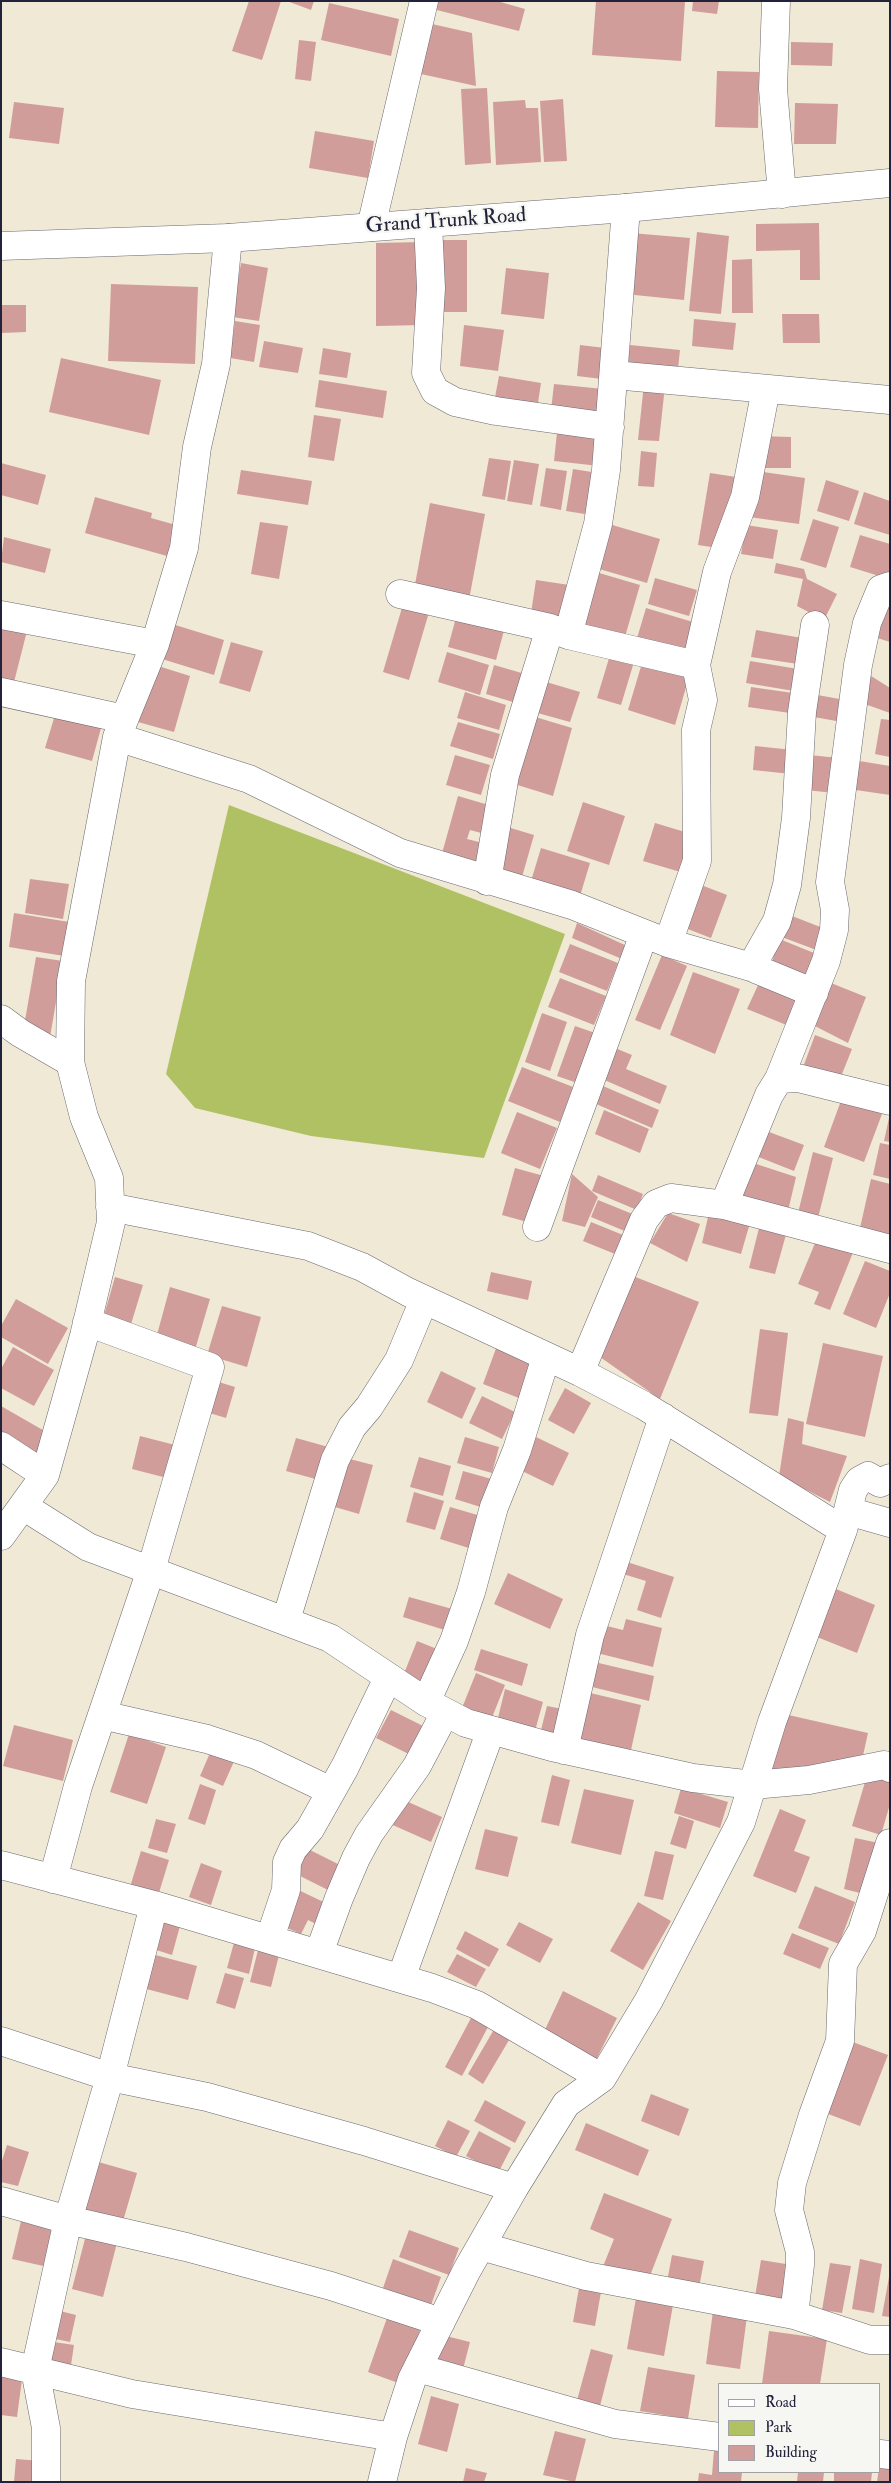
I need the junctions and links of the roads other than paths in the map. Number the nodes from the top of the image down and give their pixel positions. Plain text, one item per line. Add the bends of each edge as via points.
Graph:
1 (424, 1) edge
2 (776, 1) edge
3 (890, 183) edge
4 (782, 194) junction
5 (626, 208) junction
6 (428, 223) junction
7 (370, 228) junction
8 (228, 238) junction
9 (1, 246) edge
10 (614, 375) junction
11 (766, 389) junction
12 (890, 400) edge
13 (610, 427) junction
14 (890, 586) edge
15 (400, 594) dead end
16 (1, 615) edge
17 (815, 625) dead end
18 (559, 632) junction
19 (155, 644) junction
20 (696, 665) junction
21 (2, 698) edge
22 (121, 728) junction
23 (487, 881) junction
24 (656, 939) junction
25 (751, 967) junction
26 (814, 993) junction
27 (1, 1019) edge
28 (70, 1062) junction
29 (780, 1079) junction
30 (890, 1101) edge
31 (724, 1205) junction
32 (110, 1207) junction
33 (537, 1227) dead end
34 (890, 1249) edge
35 (424, 1300) junction
36 (87, 1322) junction
37 (546, 1356) junction
38 (580, 1372) junction
39 (663, 1418) junction
40 (1, 1446) edge
41 (45, 1475) junction
42 (890, 1478) edge
43 (23, 1506) junction
44 (846, 1521) junction
45 (890, 1523) edge
46 (1, 1536) edge
47 (151, 1570) junction
48 (286, 1620) junction
49 (388, 1678) junction
50 (435, 1707) junction
51 (102, 1715) junction
52 (491, 1730) junction
53 (564, 1750) junction
54 (890, 1768) edge
55 (753, 1785) junction
56 (331, 1791) junction
57 (890, 1842) edge
58 (1, 1865) edge
59 (53, 1879) junction
60 (154, 1905) junction
61 (270, 1938) junction
62 (319, 1953) junction
63 (401, 1978) junction
64 (1, 2041) edge
65 (110, 2077) junction
66 (602, 2078) junction
67 (514, 2188) junction
68 (1, 2201) edge
69 (68, 2220) junction
70 (480, 2246) junction
71 (794, 2315) junction
72 (441, 2322) junction
73 (890, 2340) edge
74 (1, 2362) edge
75 (418, 2368) junction
76 (35, 2370) junction
77 (393, 2437) junction
78 (718, 2437) edge
79 (46, 2482) edge
80 (382, 2482) edge

1 - 7 street
2 - 4 street via 773,88
3 - 4 street, Grand Trunk Road
4 - 5 street, Grand Trunk Road
5 - 6 street, Grand Trunk Road
5 - 10 street
6 - 7 street, Grand Trunk Road
6 - 13 street via 431,288 426,373 435,391 455,402 496,411
7 - 8 street, Grand Trunk Road
8 - 9 street, Grand Trunk Road
8 - 19 street via 216,364 197,448 184,548
10 - 11 street
10 - 13 street
11 - 12 street
11 - 20 street via 745,497 717,572
13 - 18 street via 598,524
14 - 26 street via 881,589 867,623 858,666 830,882 835,910 834,930
15 - 18 street
16 - 19 street
17 - 25 street via 802,712 796,818 787,885 777,921
18 - 20 street
18 - 23 street via 506,775
19 - 22 street
20 - 24 street via 703,700 696,730 697,861
21 - 22 street
22 - 23 street via 249,779 400,853
22 - 28 street via 71,981
23 - 24 street via 572,906
24 - 25 street
24 - 33 street
25 - 26 street
26 - 29 street
27 - 28 street
28 - 32 street via 84,1117 108,1178
29 - 30 street via 798,1078
29 - 31 street via 769,1095
31 - 34 street
31 - 38 street via 671,1198 656,1204 644,1220
32 - 35 street via 308,1246 362,1267
32 - 36 street via 111,1222
35 - 37 street
35 - 48 street via 399,1360 352,1427 335,1460
36 - 41 street
36 - 47 street via 210,1367
37 - 38 street
37 - 50 street via 517,1450 494,1507
38 - 39 street
39 - 44 street
39 - 53 street via 590,1635
40 - 41 street
41 - 43 street
42 - 44 street via 880,1483 868,1476 859,1481 853,1490
43 - 46 street
43 - 47 street via 88,1547
44 - 45 street
44 - 55 street via 772,1722
47 - 48 street
47 - 51 street
48 - 49 street via 330,1638
49 - 50 street
49 - 56 street
50 - 52 street via 466,1723
50 - 62 street via 417,1766 360,1850
51 - 56 street via 256,1755
51 - 59 street via 78,1786
52 - 53 street
52 - 63 street
53 - 55 street via 693,1778
54 - 55 street via 884,1765 809,1780
55 - 66 street via 728,1848 649,2000
56 - 61 street via 287,1862 286,1890
57 - 71 street via 862,1931 843,1964 840,2040 792,2183 789,2210 800,2252
58 - 59 street
59 - 60 street
60 - 61 street
60 - 65 street
61 - 62 street
62 - 63 street
63 - 66 street via 477,2005
64 - 65 street
65 - 67 street via 207,2097
65 - 69 street
66 - 67 street via 566,2104
67 - 70 street
68 - 69 street
69 - 72 street via 302,2278
69 - 76 street
70 - 71 street via 586,2276
70 - 72 street
71 - 73 street via 870,2340
72 - 75 street
74 - 76 street
75 - 77 street
75 - 78 street via 615,2424
76 - 77 street via 132,2394
76 - 79 street via 46,2428
77 - 80 street

